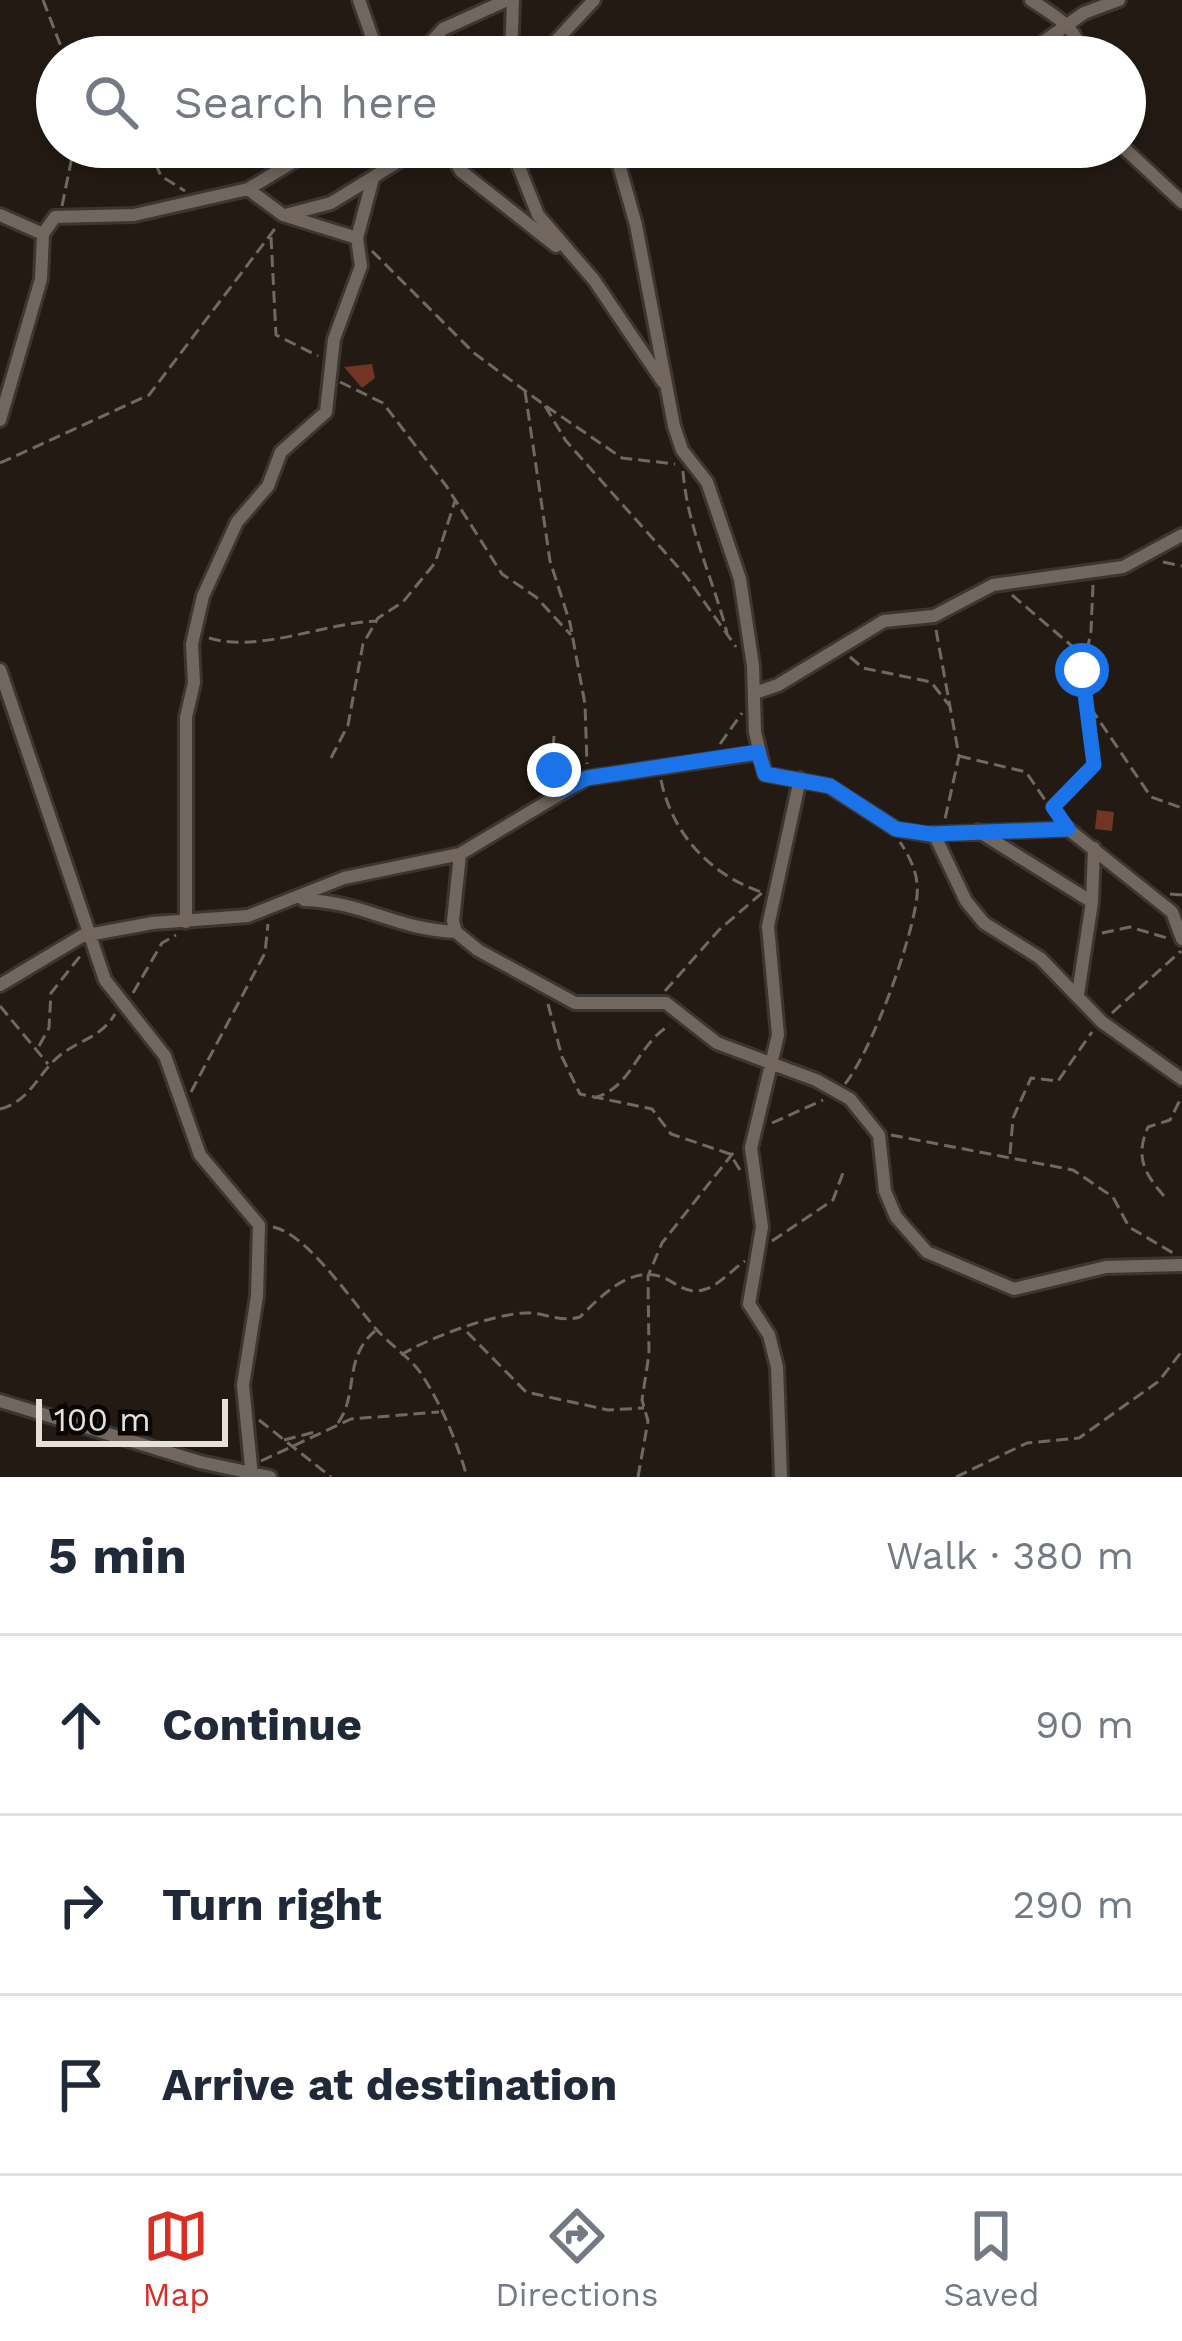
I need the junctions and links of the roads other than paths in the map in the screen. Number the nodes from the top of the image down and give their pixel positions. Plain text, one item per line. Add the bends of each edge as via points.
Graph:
1 (359, 0) edge
2 (510, 0) edge
3 (594, 0) edge
4 (1031, 0) edge
5 (1119, 0) edge
6 (1067, 25) junction
7 (372, 36) edge
8 (436, 36) edge
9 (511, 36) edge
10 (561, 36) edge
11 (1052, 36) edge
12 (1075, 36) edge
13 (283, 168) edge
14 (389, 168) edge
15 (459, 168) edge
16 (519, 168) edge
17 (620, 168) edge
18 (1146, 168) edge
19 (373, 178) junction
20 (248, 189) junction
21 (1182, 202) edge
22 (0, 215) edge
23 (284, 215) junction
24 (43, 234) junction
25 (357, 238) junction
26 (582, 265) junction
27 (667, 388) junction
28 (0, 420) edge
29 (1182, 535) edge
30 (0, 670) edge
31 (755, 693) junction
32 (758, 752) junction
33 (800, 778) junction
34 (976, 831) junction
35 (937, 833) junction
36 (1094, 848) junction
37 (460, 854) junction
38 (297, 900) junction
39 (1092, 902) junction
40 (186, 922) junction
41 (456, 932) junction
42 (92, 939) junction
43 (1182, 940) edge
44 (0, 985) edge
45 (1078, 994) junction
46 (775, 1066) junction
47 (1182, 1079) edge
48 (1182, 1262) edge
49 (0, 1401) edge
50 (251, 1473) edge
51 (270, 1477) edge
52 (781, 1477) edge

1 - 7 street
2 - 8 street
2 - 9 street
3 - 10 street
4 - 6 street
5 - 6 street
6 - 11 street
6 - 12 street
13 - 20 street
14 - 19 street
15 - 26 street
16 - 26 street via 538,215
17 - 27 street
18 - 21 street
19 - 23 street via 331,203
19 - 25 street
20 - 23 street
20 - 24 street via 134,215 55,218
22 - 24 street
23 - 25 street
24 - 28 street via 41,280
25 - 40 street via 361,266 330,364 326,412 281,452 203,596 187,717
26 - 27 street
27 - 31 street via 682,450 707,482 734,560
29 - 31 street via 1092,575 1004,583 934,616 884,621
30 - 42 street
31 - 32 street
32 - 33 street via 765,774
32 - 37 street via 587,778
33 - 35 street via 850,796 896,829
33 - 46 street via 769,889
34 - 35 street
34 - 36 street via 1068,829
34 - 39 street
35 - 45 street via 984,923
36 - 39 street
36 - 43 street via 1172,911
37 - 38 street via 344,878
37 - 41 street
38 - 40 street
38 - 41 street via 350,902 402,927
39 - 45 street
40 - 42 street
41 - 46 street via 545,991 591,1006 658,1000 717,1043
42 - 44 street via 56,949
42 - 50 street via 105,980 165,1056 200,1155 259,1225 244,1407
45 - 47 street via 1102,1022
46 - 48 street via 858,1107 882,1144 885,1191 927,1252 1025,1289 1086,1270
46 - 52 street via 754,1127 762,1227 749,1304 777,1366
49 - 50 street
50 - 51 street

